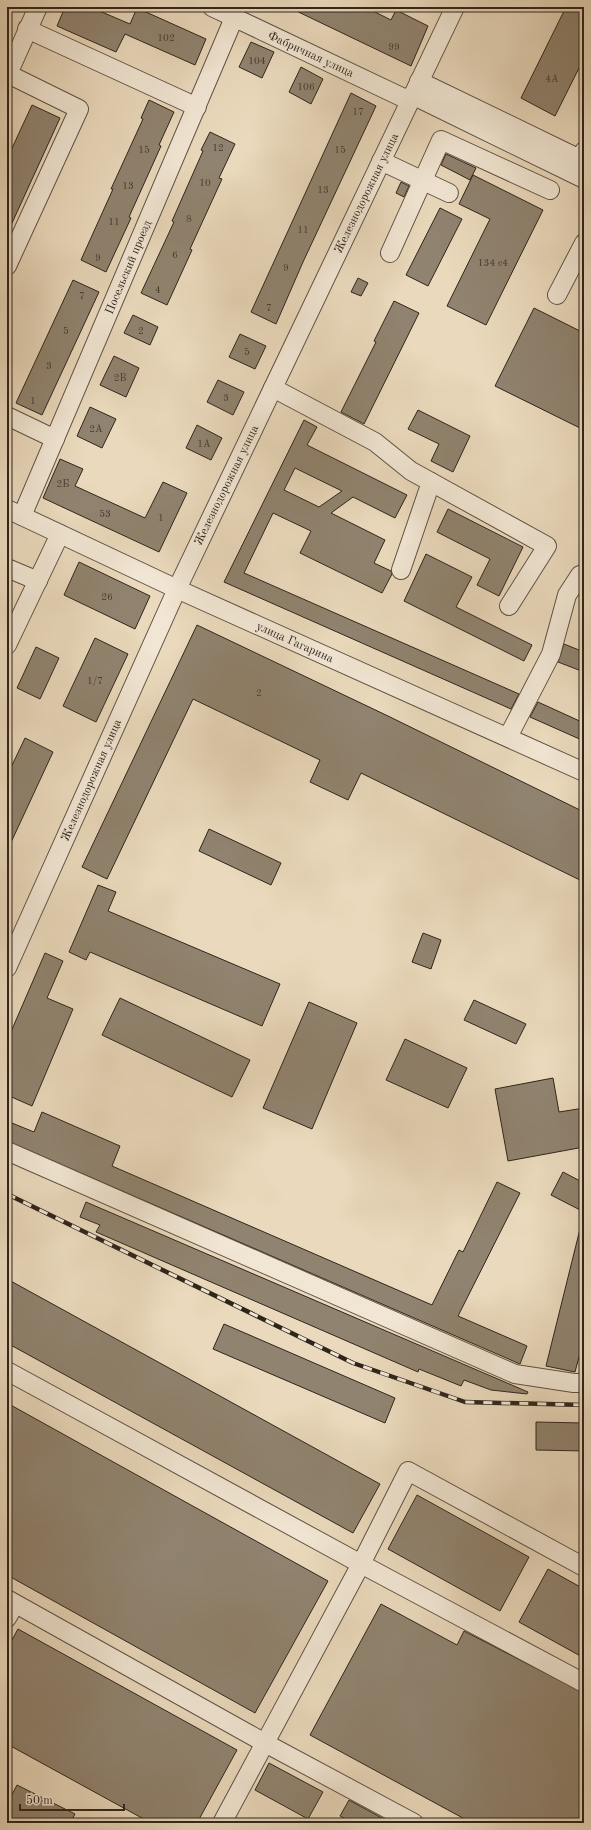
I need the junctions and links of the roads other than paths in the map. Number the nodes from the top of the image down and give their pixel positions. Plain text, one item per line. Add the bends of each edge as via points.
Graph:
1 (38, 7) edge
2 (212, 7) edge
3 (455, 7) edge
4 (234, 18) junction
5 (27, 29) junction
6 (7, 75) edge
7 (414, 92) junction
8 (197, 107) junction
9 (584, 151) edge
10 (381, 161) junction
11 (584, 179) edge
12 (423, 181) junction
13 (550, 190) dead end
14 (449, 193) dead end
15 (584, 243) edge
16 (390, 253) dead end
17 (7, 266) edge
18 (557, 295) dead end
19 (273, 388) junction
20 (7, 416) edge
21 (55, 439) junction
22 (431, 482) junction
23 (14, 513) edge
24 (60, 534) junction
25 (7, 568) edge
26 (401, 570) dead end
27 (584, 574) edge
28 (38, 581) junction
29 (177, 588) junction
30 (510, 606) dead end
31 (7, 645) edge
32 (508, 737) junction
33 (584, 772) edge
34 (7, 968) edge
35 (7, 1151) edge
36 (7, 1371) edge
37 (584, 1383) edge
38 (361, 1564) junction
39 (584, 1567) edge
40 (10, 1607) edge
41 (584, 1683) edge
42 (265, 1743) junction
43 (222, 1823) edge
44 (414, 1823) edge

1 - 5 street
2 - 4 street, Фабричная улица
3 - 7 street, Железнодорожная улица
4 - 7 street, Фабричная улица
4 - 8 street, Посельский проезд
5 - 6 street
5 - 8 street
6 - 17 street via 79,109
7 - 9 street via 580,159
7 - 10 street, Железнодорожная улица
7 - 11 street
8 - 21 street, Посельский проезд
10 - 12 street
10 - 19 street, Железнодорожная улица
12 - 13 street via 441,140
12 - 14 street
12 - 16 street
15 - 18 street
19 - 22 street via 375,442 411,471
19 - 29 street, Железнодорожная улица
20 - 21 street
21 - 23 street, Посельский проезд
22 - 26 street
22 - 30 street via 547,546
23 - 24 street, улица Гагарина
24 - 28 street
24 - 29 street, улица Гагарина
25 - 28 street
27 - 32 street via 580,575 567,595 551,654
28 - 31 street
29 - 32 street, улица Гагарина
29 - 34 street, Железнодорожная улица
32 - 33 street, улица Гагарина
35 - 37 street via 515,1374
36 - 38 street
38 - 39 street via 408,1471
38 - 41 street
38 - 42 street
40 - 42 street
42 - 43 street
42 - 44 street

